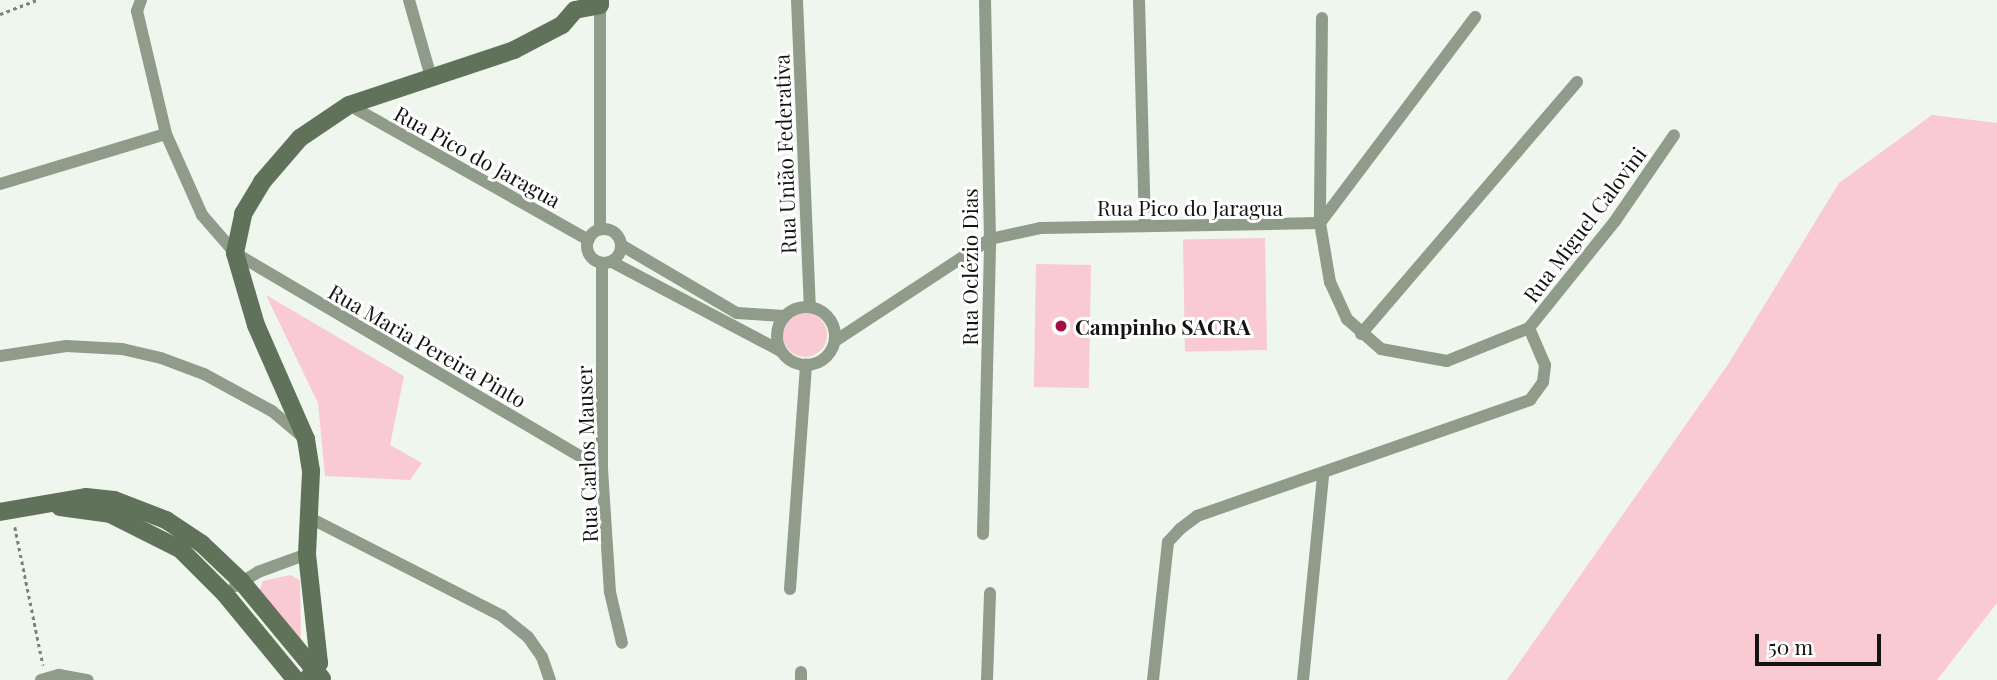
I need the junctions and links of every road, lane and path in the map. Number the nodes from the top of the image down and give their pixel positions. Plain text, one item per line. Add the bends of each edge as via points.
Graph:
1 (36, 0) edge
2 (141, 0) edge
3 (409, 0) edge
4 (797, 0) edge
5 (985, 0) edge
6 (1139, 0) edge
7 (600, 2) edge
8 (0, 14) edge
9 (1475, 17) dead end
10 (1322, 18) dead end
11 (431, 77) junction
12 (1577, 82) dead end
13 (349, 105) junction
14 (166, 134) junction
15 (1674, 135) dead end
16 (0, 184) edge
17 (1320, 223) junction
18 (1145, 224) junction
19 (600, 229) junction
20 (990, 239) junction
21 (589, 240) junction
22 (621, 245) junction
23 (235, 253) junction
24 (607, 262) junction
25 (810, 307) junction
26 (785, 316) junction
27 (1529, 328) junction
28 (1361, 334) junction
29 (835, 341) junction
30 (781, 351) junction
31 (0, 356) edge
32 (806, 365) junction
33 (306, 439) junction
34 (603, 469) junction
35 (1324, 476) junction
36 (47, 505) junction
37 (5, 511) edge
38 (310, 518) junction
39 (983, 534) dead end
40 (307, 554) junction
41 (241, 581) junction
42 (790, 589) dead end
43 (990, 593) dead end
44 (225, 594) junction
45 (318, 641) junction
46 (622, 643) dead end
47 (315, 677) edge
48 (44, 679) edge
49 (88, 680) edge
50 (296, 680) edge
51 (331, 680) edge
52 (550, 680) edge
53 (987, 680) edge
54 (1153, 680) edge
55 (1303, 680) edge

1 - 8 path
2 - 14 street, Rua Maria Pereira Pinto via 137,11
3 - 11 street
4 - 25 street, Rua União Federativa
5 - 20 street, Rua Oclézio Dias
6 - 18 street
7 - 11 street via 575,10 562,25 514,50
7 - 19 street
9 - 17 street
10 - 17 street, Rua Miguel Calovini
11 - 13 street
12 - 28 street
13 - 21 street, Rua Pico do Jaragua
13 - 23 street via 300,138 262,182 243,214
14 - 16 street
14 - 23 street, Rua Maria Pereira Pinto via 202,215
15 - 27 street, Rua Miguel Calovini via 1600,242
17 - 18 street, Rua Pico do Jaragua via 1278,227
17 - 28 street, Rua Miguel Calovini via 1336,297
18 - 20 street, Rua Pico do Jaragua via 1040,228
19 - 21 street
19 - 22 street via 613,232
20 - 29 street, Rua Pico do Jaragua
20 - 39 street, Rua Oclézio Dias
21 - 24 street via 589,252
22 - 24 street
22 - 26 street via 737,313
23 - 33 street via 256,325
23 - 34 street, Rua Maria Pereira Pinto
24 - 30 street
24 - 34 street, Rua Carlos Mauser
25 - 26 street
25 - 29 street via 827,315
26 - 30 street via 777,332
27 - 28 street, Rua Miguel Calovini via 1447,361 1381,349
27 - 35 street via 1545,365 1543,382 1530,400
29 - 32 street via 824,358
30 - 32 street
31 - 33 street via 66,346 122,349 161,358 204,374 272,411
32 - 42 street
33 - 38 street
34 - 46 street, Rua Carlos Mauser via 610,592
35 - 54 street via 1197,516 1174,536 1165,565
35 - 55 street
36 - 37 street
36 - 41 street via 86,497 137,507 186,532
36 - 44 street via 110,514 138,526 180,549
37 - 48 path
38 - 40 street
38 - 52 street via 502,616 528,637
40 - 41 street
40 - 45 street
41 - 44 street
41 - 47 street
43 - 53 street
44 - 50 street
45 - 47 street
45 - 51 street
48 - 49 street via 71,675

